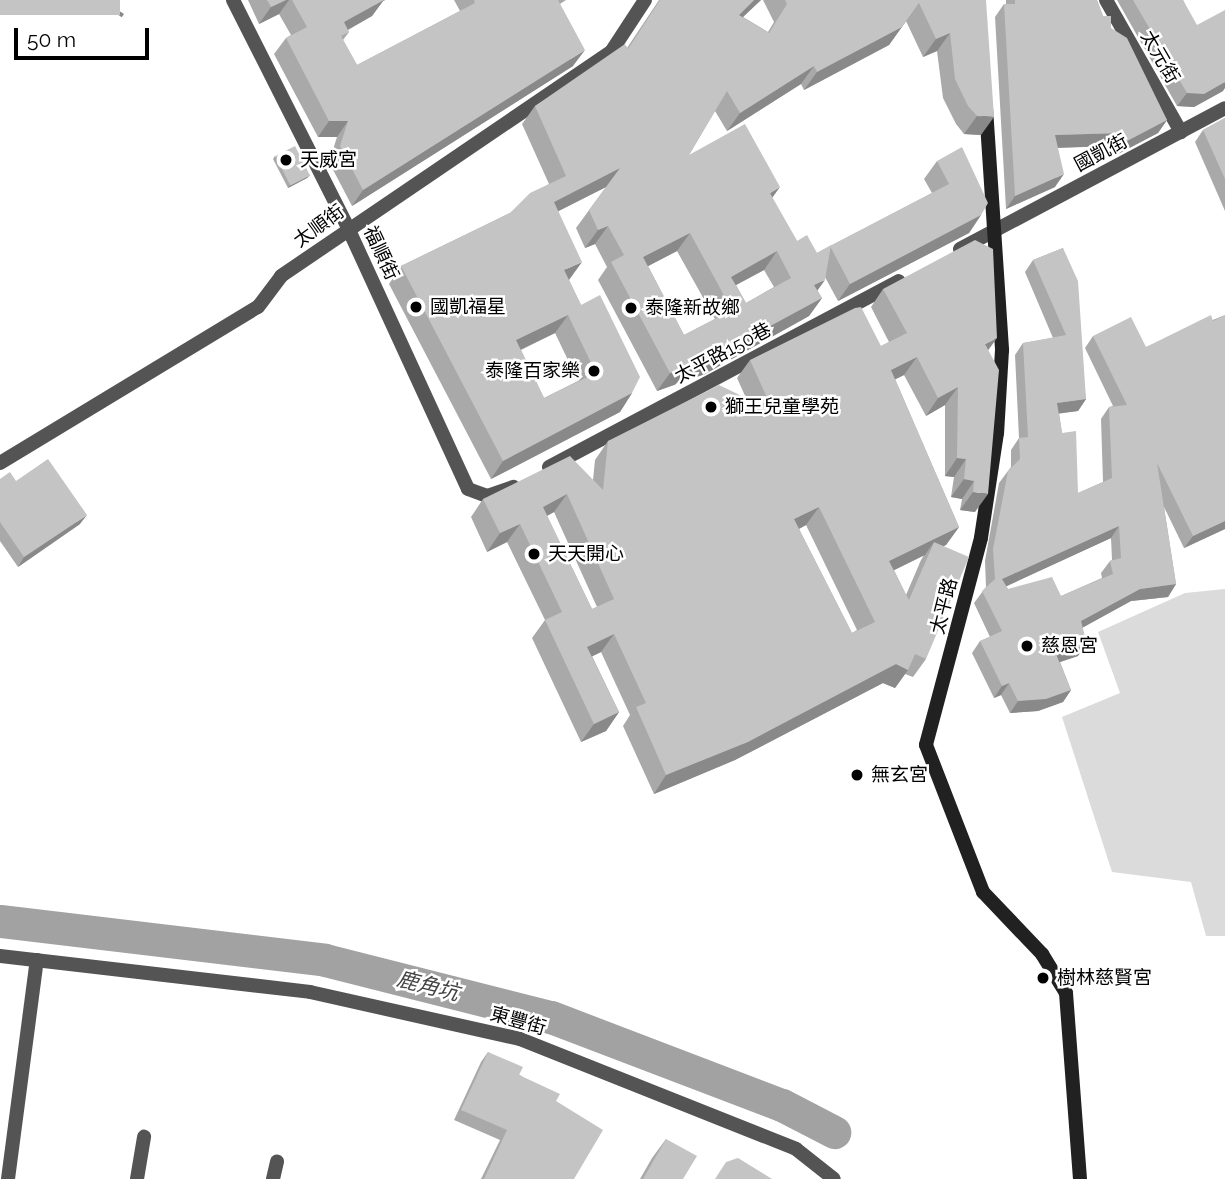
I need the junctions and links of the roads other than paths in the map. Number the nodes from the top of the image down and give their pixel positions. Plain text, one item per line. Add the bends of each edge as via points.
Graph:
1 (233, 0) edge
2 (645, 0) edge
3 (1106, 0) edge
4 (985, 86) edge
5 (1225, 108) edge
6 (1181, 132) junction
7 (348, 228) junction
8 (994, 230) junction
9 (948, 255) edge
10 (913, 274) edge
11 (0, 463) edge
12 (468, 489) joint
13 (0, 956) edge
14 (37, 960) junction
15 (7, 1105) edge
16 (145, 1137) dead end
17 (276, 1161) dead end
18 (8, 1179) edge
19 (137, 1179) edge
20 (273, 1179) edge
21 (834, 1179) edge
22 (1080, 1179) edge

1 - 7 street, 福順街
2 - 7 street, 太順街 via 611,52
3 - 6 street, 太元街
4 - 8 street, 太平路
5 - 6 street, 國凱街
6 - 8 street, 國凱街
7 - 11 street, 太順街 via 281,276 258,307
7 - 12 street, 福順街
8 - 9 street
8 - 22 street, 太平路 via 1002,350 997,433 981,538 926,745 963,855 983,892 1042,954 1066,993
10 - 12 street, 太平路150巷 via 508,489 487,496
13 - 14 street, 東豐街
14 - 15 street
14 - 21 street, 東豐街 via 310,992 520,1039 796,1149
15 - 18 street
16 - 19 street
17 - 20 street

